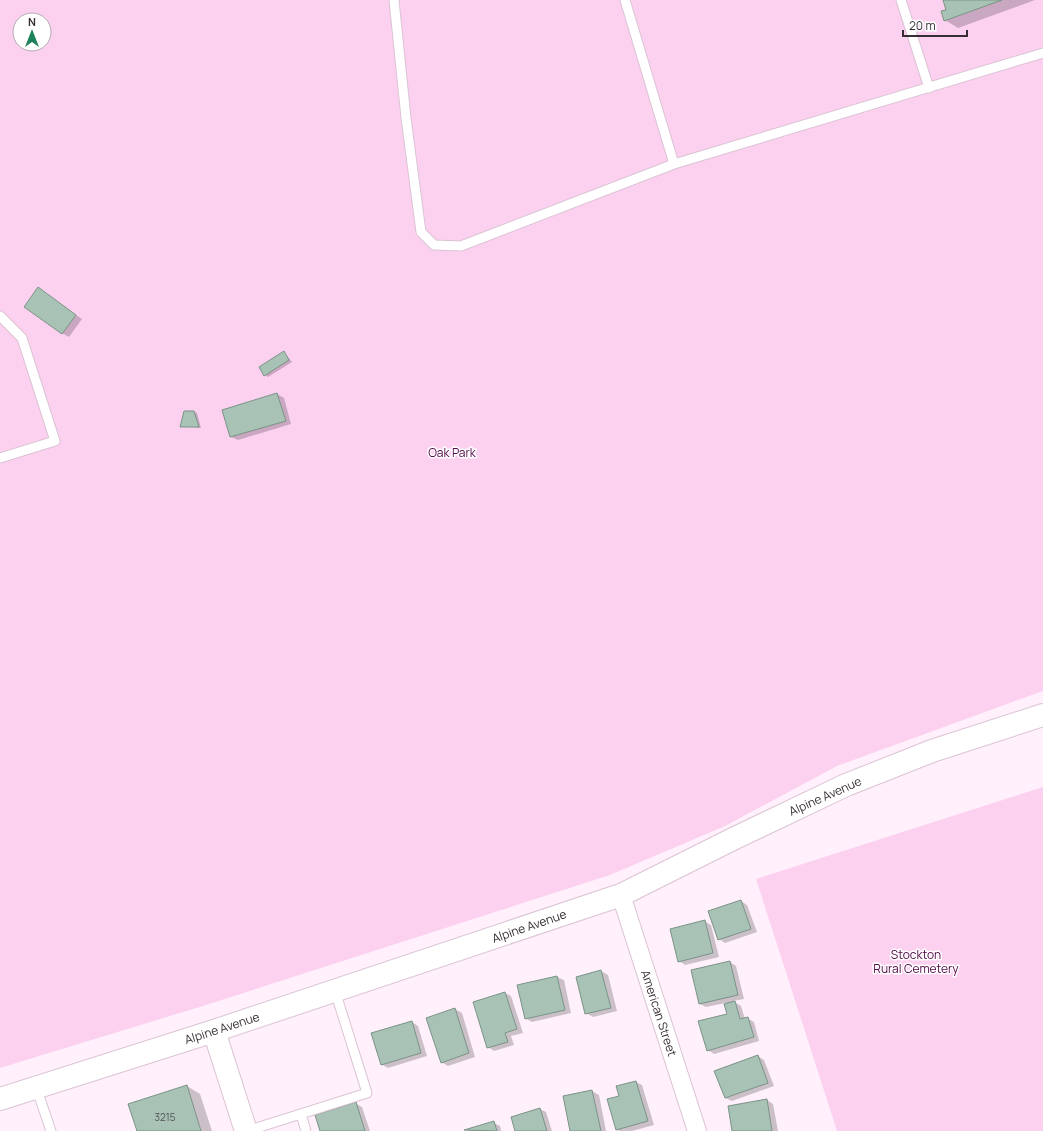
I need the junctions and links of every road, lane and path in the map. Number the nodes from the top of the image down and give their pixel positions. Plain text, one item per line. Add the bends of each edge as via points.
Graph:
1 (394, 0) edge
2 (625, 0) edge
3 (901, 0) edge
4 (1043, 53) edge
5 (929, 88) junction
6 (674, 164) junction
7 (0, 316) edge
8 (0, 458) edge
9 (1043, 715) edge
10 (621, 895) junction
11 (335, 991) junction
12 (214, 1031) junction
13 (36, 1087) junction
14 (0, 1099) edge
15 (301, 1114) junction
16 (51, 1131) edge
17 (246, 1131) edge
18 (306, 1131) edge
19 (697, 1131) edge

1 - 6 lane via 421,232 434,245 461,246
2 - 6 lane
3 - 5 lane
4 - 5 lane
5 - 6 lane
7 - 8 lane via 22,338 55,441
9 - 10 street, Alpine Avenue via 932,751 846,785
10 - 11 street, Alpine Avenue
10 - 19 street, American Street
11 - 12 street, Alpine Avenue
11 - 15 lane via 367,1093
12 - 13 street, Alpine Avenue
12 - 17 street
13 - 14 street, Alpine Avenue
13 - 16 lane
15 - 17 lane
15 - 18 lane

